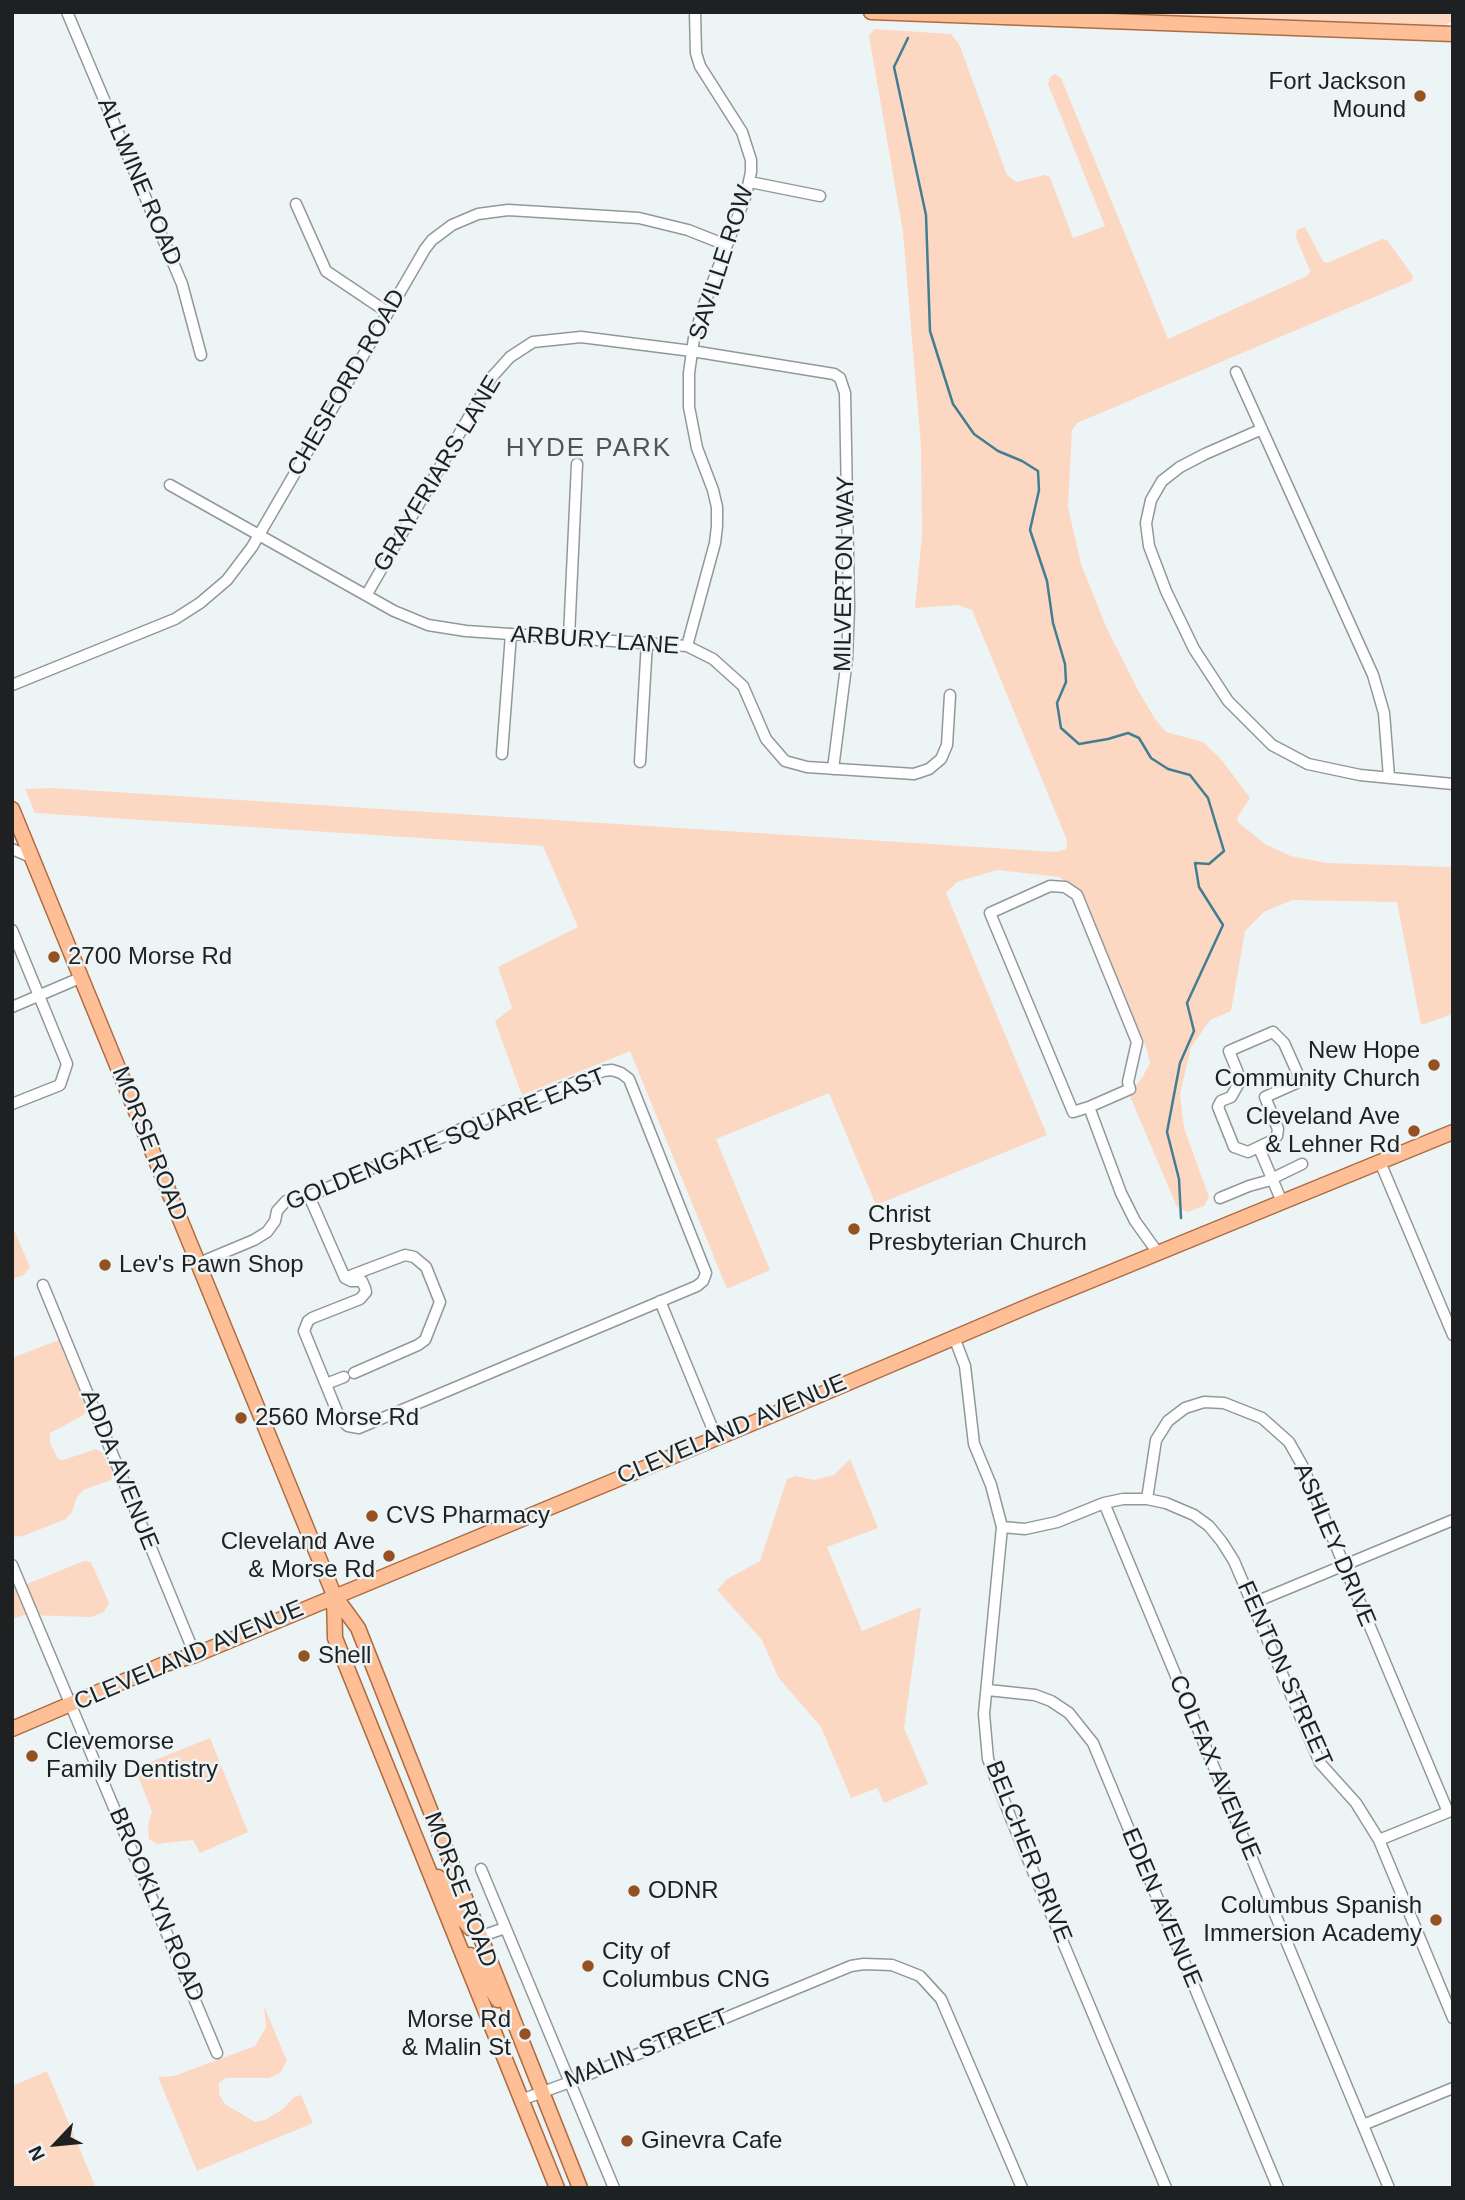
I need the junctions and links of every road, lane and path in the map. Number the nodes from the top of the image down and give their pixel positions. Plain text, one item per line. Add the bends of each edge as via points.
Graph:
1 (67, 12) edge
2 (695, 12) edge
3 (871, 12) edge
4 (1453, 34) edge
5 (750, 182) junction
6 (820, 196) dead end
7 (296, 204) dead end
8 (726, 245) junction
9 (387, 312) junction
10 (692, 351) junction
11 (201, 355) dead end
12 (1236, 373) dead end
13 (840, 378) joint
14 (1262, 429) junction
15 (577, 464) dead end
16 (170, 485) dead end
17 (260, 534) junction
18 (367, 594) junction
19 (511, 634) junction
20 (569, 637) junction
21 (647, 642) junction
22 (687, 646) junction
23 (12, 685) edge
24 (950, 695) dead end
25 (502, 754) dead end
26 (640, 762) dead end
27 (833, 769) junction
28 (1389, 777) junction
29 (1453, 784) edge
30 (12, 808) edge
31 (12, 849) edge
32 (33, 858) junction
33 (12, 930) edge
34 (80, 978) junction
35 (39, 995) junction
36 (12, 1007) edge
37 (12, 1104) edge
38 (1089, 1107) junction
39 (1453, 1132) edge
40 (1259, 1147) junction
41 (1380, 1162) junction
42 (1302, 1164) dead end
43 (1272, 1179) junction
44 (309, 1196) junction
45 (1220, 1198) dead end
46 (1282, 1202) junction
47 (1158, 1253) junction
48 (198, 1263) junction
49 (345, 1278) junction
50 (43, 1285) dead end
51 (660, 1301) junction
52 (1453, 1335) edge
53 (954, 1337) junction
54 (326, 1384) junction
55 (716, 1437) junction
56 (1147, 1499) junction
57 (1104, 1503) junction
58 (1453, 1520) edge
59 (1002, 1527) junction
60 (12, 1565) edge
61 (1344, 1566) junction
62 (334, 1595) junction
63 (1253, 1603) junction
64 (195, 1654) junction
65 (988, 1690) junction
66 (71, 1705) junction
67 (12, 1729) edge
68 (1450, 1811) edge
69 (1379, 1840) junction
70 (417, 1843) junction
71 (481, 1869) dead end
72 (505, 1927) junction
73 (479, 1937) junction
74 (458, 1944) junction
75 (511, 2018) junction
76 (1453, 2018) edge
77 (217, 2053) dead end
78 (570, 2082) junction
79 (1453, 2088) edge
80 (541, 2092) junction
81 (521, 2100) junction
82 (1363, 2125) junction
83 (557, 2188) edge
84 (580, 2188) edge
85 (614, 2188) edge
86 (1022, 2188) edge
87 (1166, 2188) edge
88 (1278, 2188) edge
89 (1389, 2188) edge

1 - 11 street, ALLWINE ROAD via 182,284
2 - 5 street, SAVILLE ROW via 696,53 707,80 748,146
3 - 4 main road
5 - 6 street
5 - 8 street, SAVILLE ROW
7 - 9 street via 326,271
8 - 9 street, CHESFORD ROAD via 639,218 508,210 478,214 432,240
8 - 10 street, SAVILLE ROW
9 - 17 street, CHESFORD ROAD
10 - 13 street, GRAYFRIARS LANE
10 - 18 street, GRAYFRIARS LANE via 582,337 533,342 510,356 492,377
10 - 22 street, SAVILLE ROW via 689,407 717,507 717,526
12 - 14 street
13 - 27 street, MILVERTON WAY via 845,393 849,607
14 - 28 street via 1373,675 1384,713
14 - 28 street via 1180,467 1162,481 1151,500 1146,523 1153,557 1194,649 1228,701 1272,745 1308,764
15 - 20 street
16 - 17 street, ARBURY LANE
17 - 18 street, ARBURY LANE
17 - 23 street, CHESFORD ROAD via 227,580 189,611
18 - 19 street, ARBURY LANE via 428,625
19 - 20 street, ARBURY LANE
19 - 25 street
20 - 21 street, ARBURY LANE
21 - 22 street, ARBURY LANE
21 - 26 street
22 - 27 street, ARBURY LANE via 713,659 743,686 766,739 785,761
24 - 27 street, ARBURY LANE via 947,745 941,759 929,769 914,774
28 - 29 street
30 - 32 main road, MORSE ROAD
31 - 32 street
32 - 34 main road, MORSE ROAD
33 - 35 street
34 - 35 street
34 - 48 main road, MORSE ROAD
35 - 36 street
35 - 37 street via 67,1064 60,1085
38 - 38 street via 1130,1089 1138,1042 1077,895 1065,887 1050,886 990,913 1073,1112
38 - 47 street via 1121,1193
39 - 41 main road, CLEVELAND AVENUE
40 - 40 street via 1271,1141 1278,1129 1265,1097 1301,1081 1284,1043 1273,1032 1229,1051 1239,1083 1218,1107 1234,1147 1248,1152
40 - 43 street
41 - 46 main road, CLEVELAND AVENUE
41 - 52 street
42 - 43 street
43 - 45 street
43 - 46 street
44 - 48 street, GOLDENGATE SQUARE EAST via 286,1200 267,1232 254,1240
44 - 49 street
44 - 51 street, GOLDENGATE SQUARE EAST via 461,1129 612,1070 629,1079 706,1273 697,1286
46 - 47 main road, CLEVELAND AVENUE
47 - 53 main road, CLEVELAND AVENUE
48 - 62 main road, MORSE ROAD
49 - 54 street via 362,1281 364,1297 312,1318 304,1331
49 - 54 street via 405,1255 414,1257 426,1267 440,1302 425,1340
50 - 64 street, ADDA AVENUE
51 - 54 street via 359,1428 340,1419
51 - 55 street
53 - 55 main road, CLEVELAND AVENUE
53 - 59 street, BELCHER DRIVE via 965,1366 974,1444
55 - 62 main road, CLEVELAND AVENUE
56 - 57 street, FENTON STREET
56 - 61 street, ASHLEY DRIVE via 1156,1440 1168,1421 1185,1408 1224,1403 1262,1418 1289,1442
56 - 63 street, FENTON STREET via 1177,1507 1209,1526 1234,1561
57 - 59 street, FENTON STREET via 1057,1522 1025,1529
57 - 82 street, COLFAX AVENUE
58 - 61 street
59 - 65 street, BELCHER DRIVE
60 - 66 street, BROOKLYN ROAD
61 - 63 street
61 - 68 street, ASHLEY DRIVE
62 - 64 main road, CLEVELAND AVENUE
62 - 70 main road, MORSE ROAD via 335,1638
62 - 73 main road, MORSE ROAD via 358,1628
63 - 69 street, FENTON STREET via 1320,1763 1356,1803
64 - 66 main road, CLEVELAND AVENUE
65 - 87 street, BELCHER DRIVE via 984,1714 988,1759
65 - 88 street, EDEN AVENUE via 1051,1701 1069,1713 1093,1743
66 - 67 main road, CLEVELAND AVENUE
66 - 77 street, BROOKLYN ROAD
68 - 69 street
69 - 76 street, FENTON STREET
70 - 73 main road via 460,1916
70 - 74 main road, MORSE ROAD
71 - 72 street
72 - 73 street
72 - 78 street
73 - 75 main road, MORSE ROAD
74 - 75 main road via 468,1951
74 - 81 main road, MORSE ROAD
75 - 80 main road, MORSE ROAD
78 - 80 street, MALIN STREET
78 - 85 street
78 - 86 street, MALIN STREET via 851,1966 892,1965 920,1976 941,1999
79 - 82 street
80 - 81 street, MALIN STREET
80 - 84 main road, MORSE ROAD
81 - 83 main road, MORSE ROAD
82 - 89 street, COLFAX AVENUE

